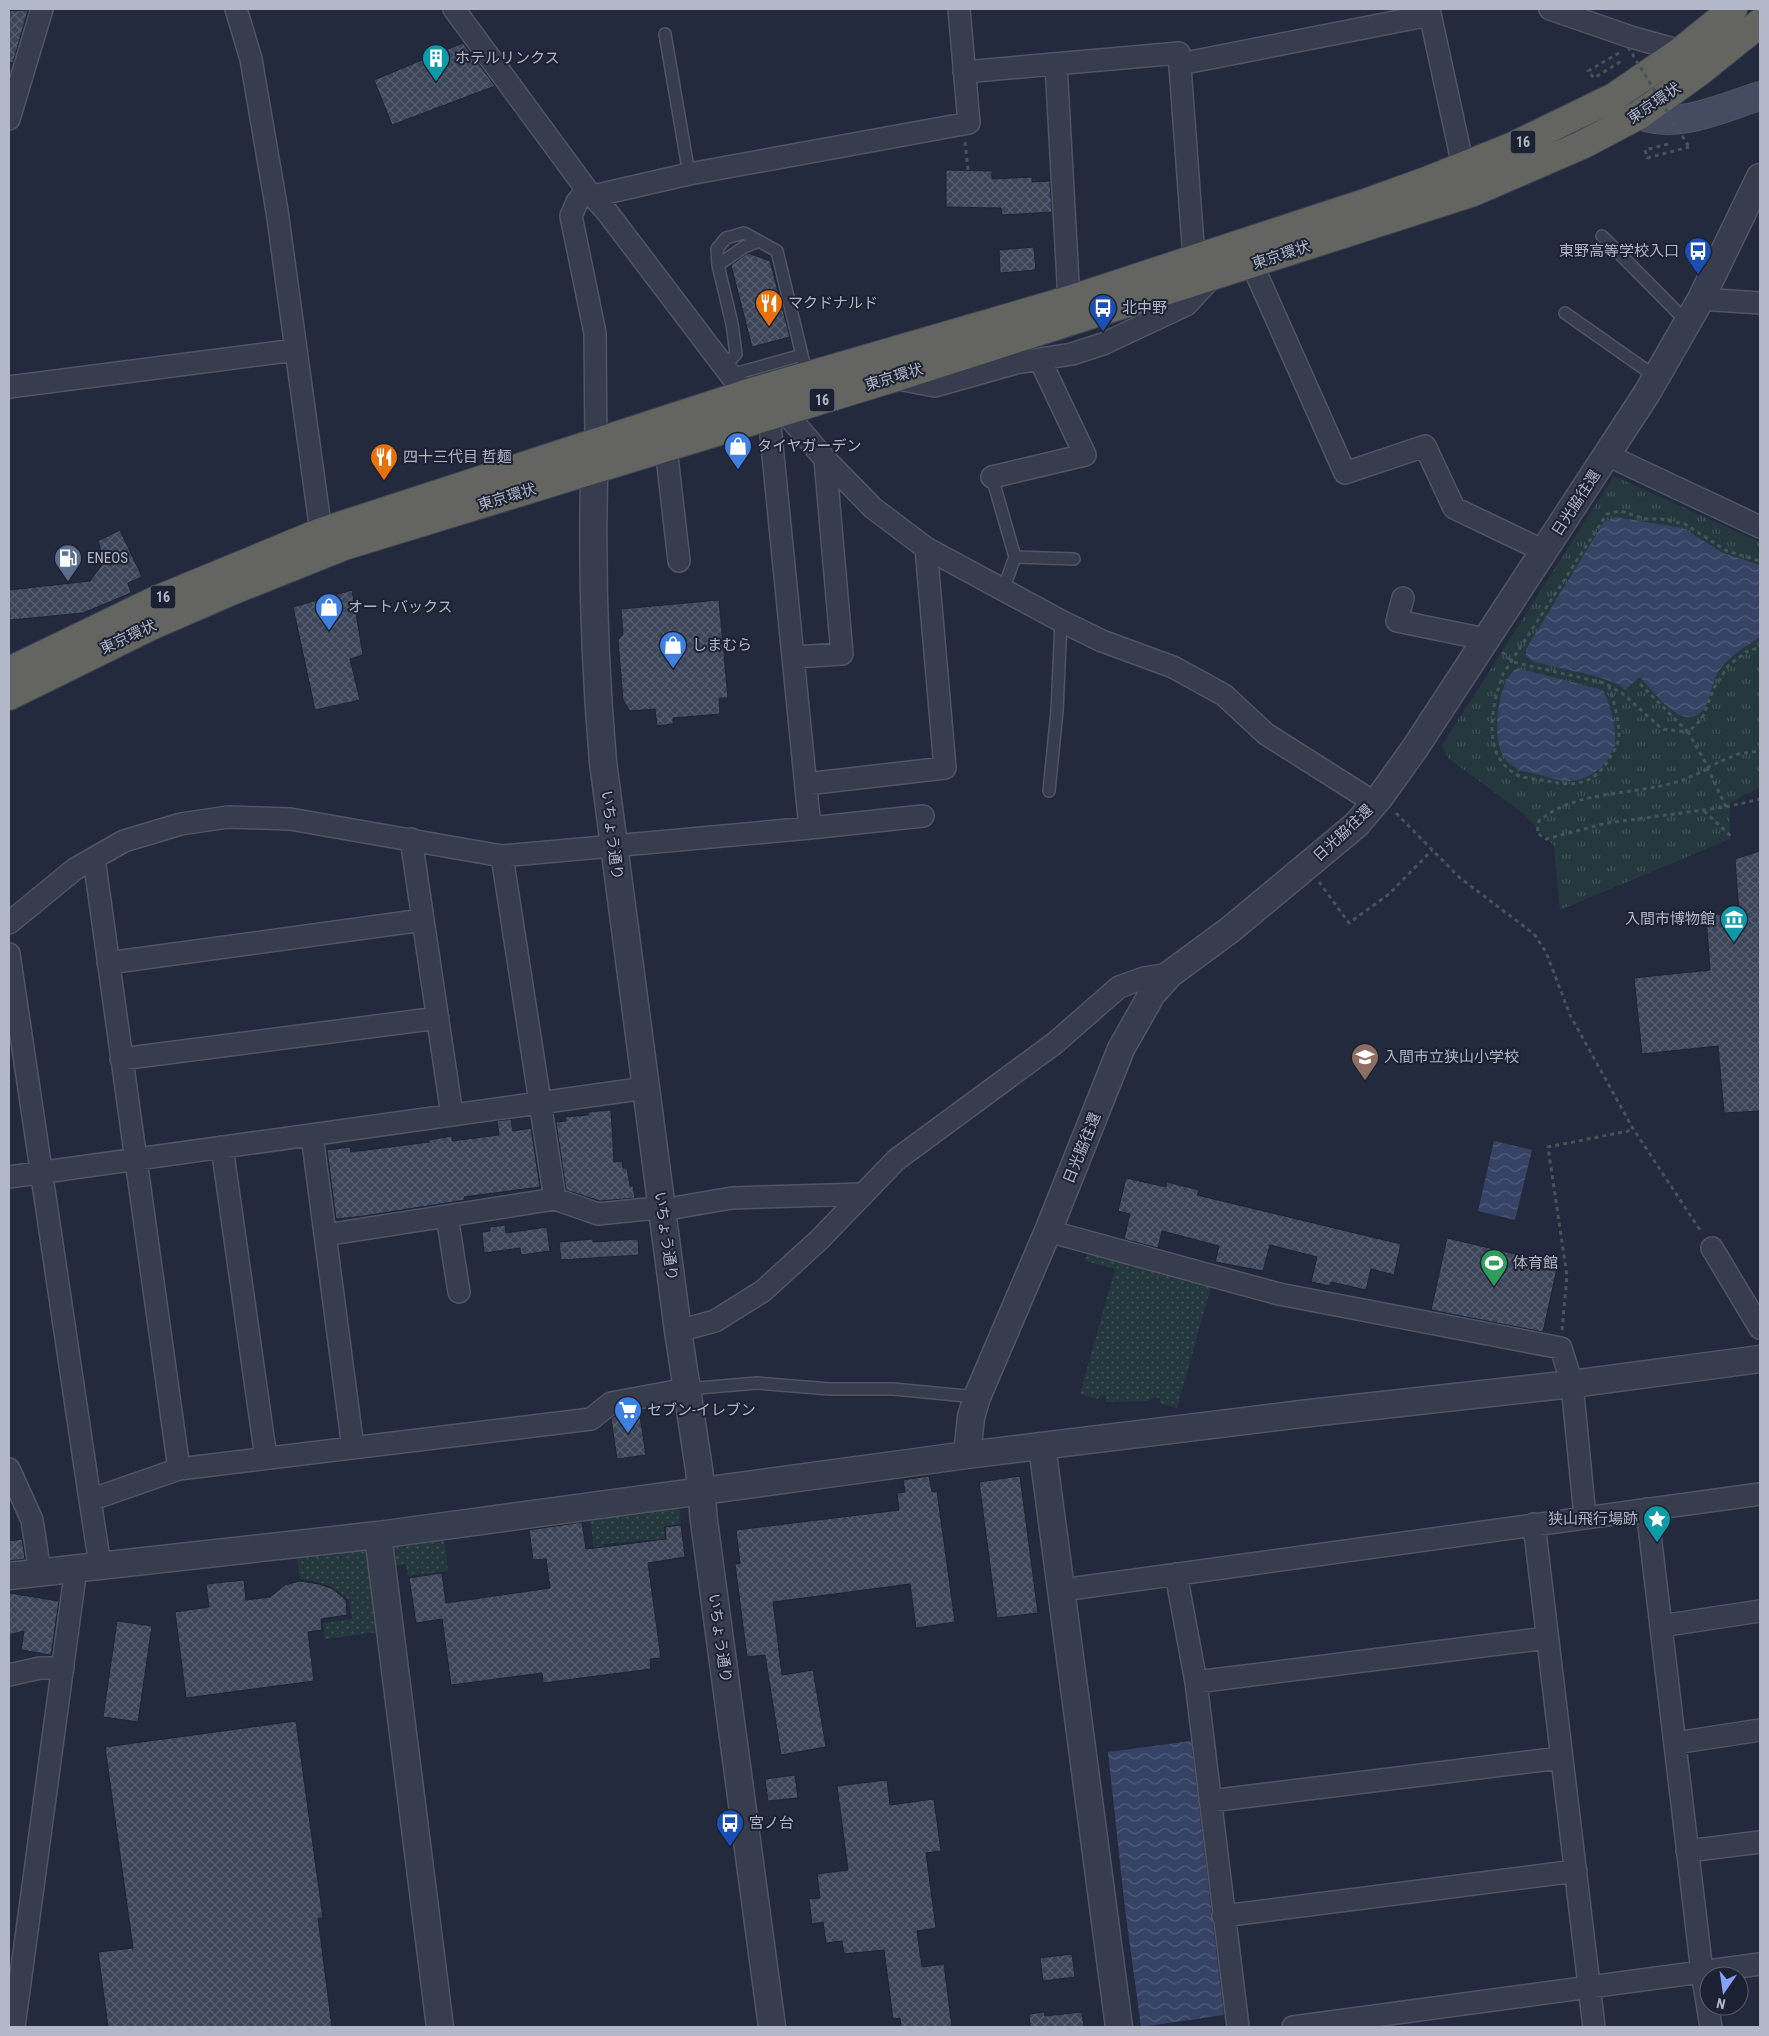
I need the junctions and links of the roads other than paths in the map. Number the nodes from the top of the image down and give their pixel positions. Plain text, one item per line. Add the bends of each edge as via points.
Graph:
1 (42, 9) edge
2 (236, 9) edge
3 (454, 9) edge
4 (959, 9) edge
5 (1733, 9) edge
6 (1559, 10) edge
7 (1429, 12) edge
8 (1760, 23) edge
9 (665, 34) dead end
10 (1680, 51) junction
11 (1056, 64) junction
12 (1180, 64) junction
13 (964, 72) junction
14 (1760, 96) edge
15 (1614, 97) junction
16 (1639, 115) junction
17 (9, 120) edge
18 (1463, 166) junction
19 (689, 174) junction
20 (1760, 177) edge
21 (590, 193) junction
22 (1602, 236) dead end
23 (759, 241) junction
24 (1252, 264) junction
25 (718, 265) junction
26 (1202, 268) junction
27 (1701, 298) junction
28 (1069, 300) junction
29 (1760, 303) edge
30 (1565, 313) dead end
31 (1688, 322) junction
32 (296, 350) junction
33 (1040, 360) junction
34 (804, 365) junction
35 (1656, 377) junction
36 (734, 378) junction
37 (894, 378) junction
38 (9, 387) edge
39 (777, 413) junction
40 (596, 443) junction
41 (666, 448) junction
42 (1608, 455) junction
43 (825, 459) junction
44 (594, 470) junction
45 (992, 477) joint
46 (1760, 527) edge
47 (321, 532) junction
48 (926, 548) junction
49 (1544, 551) junction
50 (1015, 557) junction
51 (1074, 558) dead end
52 (678, 561) dead end
53 (1003, 590) junction
54 (1403, 598) dead end
55 (1061, 621) junction
56 (1486, 639) junction
57 (794, 657) junction
58 (9, 671) edge
59 (9, 696) edge
60 (806, 784) junction
61 (1049, 791) dead end
62 (1378, 800) junction
63 (923, 816) dead end
64 (810, 828) junction
65 (411, 839) junction
66 (613, 847) junction
67 (502, 856) junction
68 (94, 858) junction
69 (423, 920) junction
70 (9, 923) edge
71 (9, 954) edge
72 (108, 963) junction
73 (1170, 974) junction
74 (438, 1018) junction
75 (121, 1059) junction
76 (646, 1088) junction
77 (540, 1104) junction
78 (452, 1115) junction
79 (312, 1135) junction
80 (222, 1147) junction
81 (135, 1159) junction
82 (42, 1172) junction
83 (9, 1177) edge
84 (863, 1194) junction
85 (555, 1199) junction
86 (662, 1210) junction
87 (447, 1216) junction
88 (1048, 1232) junction
89 (325, 1235) junction
90 (1712, 1248) road end
91 (459, 1292) dead end
92 (1760, 1328) edge
93 (678, 1330) junction
94 (1760, 1359) edge
95 (1572, 1384) junction
96 (687, 1389) junction
97 (978, 1397) junction
98 (1042, 1446) junction
99 (353, 1448) junction
100 (967, 1455) junction
101 (266, 1458) junction
102 (179, 1469) junction
103 (10, 1476) edge
104 (701, 1492) junction
105 (1760, 1494) edge
106 (90, 1500) junction
107 (1647, 1510) junction
108 (1585, 1518) junction
109 (1534, 1524) junction
110 (378, 1534) junction
111 (88, 1566) junction
112 (40, 1572) junction
113 (1176, 1574) junction
114 (9, 1576) edge
115 (1062, 1590) junction
116 (1760, 1611) edge
117 (1661, 1626) junction
118 (1547, 1638) junction
119 (63, 1668) junction
120 (9, 1675) edge
121 (1196, 1682) junction
122 (1760, 1730) edge
123 (1675, 1744) junction
124 (1560, 1758) junction
125 (1210, 1802) junction
126 (1760, 1842) edge
127 (1687, 1851) junction
128 (1576, 1871) junction
129 (1223, 1916) junction
130 (1760, 1964) edge
131 (1701, 1966) edge
132 (1746, 1966) edge
133 (1699, 1972) edge
134 (1588, 1988) junction
135 (14, 2027) edge
136 (440, 2027) edge
137 (772, 2027) edge
138 (1119, 2027) edge
139 (1238, 2027) edge
140 (1293, 2027) edge
141 (1594, 2027) edge

1 - 17 street
2 - 32 street via 251,59
3 - 21 street
4 - 13 street
5 - 10 highway, 東京環状 / 16
6 - 10 street
7 - 12 street
7 - 18 street
8 - 16 highway, 東京環状 / 16
9 - 19 lane
10 - 15 highway, 東京環状 / 16
11 - 12 street via 1179,53
11 - 13 street
11 - 28 street
12 - 26 street
13 - 19 street via 968,122 963,124
14 - 16 main road via 1678,119 1659,120
15 - 16 main road
15 - 18 highway, 東京環状 / 16 via 1556,127
16 - 24 highway, 東京環状 / 16 via 1574,149 1471,193
18 - 26 highway, 東京環状 / 16
19 - 21 street
20 - 27 street, 日光脇往還
21 - 36 street
21 - 40 street via 577,202 571,216 595,333
22 - 31 lane
23 - 25 lane
23 - 25 lane via 744,233 726,238 717,250
23 - 34 lane via 777,251
24 - 26 highway, 東京環状 / 16
24 - 49 street via 1345,473 1425,446 1454,508
25 - 36 lane via 732,324 736,354
26 - 28 highway, 東京環状 / 16
26 - 33 street via 1186,305 1104,344
26 - 37 highway, 東京環状 / 16
27 - 29 street
27 - 31 street, 日光脇往還
28 - 34 highway, 東京環状 / 16
30 - 35 lane
31 - 35 street, 日光脇往還
32 - 38 street
32 - 47 street
33 - 37 street via 1016,363 935,386
33 - 45 street via 1085,456
34 - 36 highway, 東京環状 / 16
35 - 42 street, 日光脇往還
36 - 40 highway, 東京環状 / 16
37 - 39 highway, 東京環状 / 16
39 - 41 highway, 東京環状 / 16
39 - 43 street
39 - 57 street
40 - 44 street, いちょう通り
40 - 47 highway, 東京環状 / 16
41 - 44 highway, 東京環状 / 16
41 - 52 street
42 - 46 street
42 - 49 street, 日光脇往還
43 - 48 street via 873,508
43 - 57 street via 842,654
44 - 59 highway, 東京環状 / 16 via 344,546 201,604
44 - 66 street, いちょう通り via 592,558 596,675
45 - 50 lane
47 - 58 highway, 東京環状 / 16 via 154,600
48 - 53 street
48 - 60 street via 944,768
49 - 56 street, 日光脇往還
50 - 51 lane
50 - 53 lane
53 - 55 street
54 - 56 street via 1397,621
55 - 61 lane
55 - 62 street via 1102,641 1174,667 1224,695 1266,734
56 - 62 street, 日光脇往還
57 - 60 street
60 - 64 street
62 - 73 street, 日光脇往還 via 1356,825 1308,866
63 - 64 street
64 - 66 street
65 - 67 street
65 - 68 street via 290,819 228,817 181,824 124,841
65 - 69 street
66 - 67 street
66 - 76 street, いちょう通り
67 - 77 street
68 - 70 street via 75,869
68 - 72 street
69 - 72 street
69 - 74 street
71 - 82 street
72 - 75 street
73 - 84 street via 1144,978 1119,987 1055,1043 896,1160
73 - 88 street, 日光脇往還 via 1152,994 1121,1049
74 - 75 street
74 - 78 street
75 - 81 street
76 - 77 street
76 - 86 street, いちょう通り
77 - 78 street
77 - 85 street
78 - 79 street
79 - 80 street
79 - 89 street
80 - 81 street
80 - 101 street
81 - 82 street
81 - 102 street
82 - 83 street
82 - 106 street
84 - 86 street via 732,1198
84 - 93 street via 763,1291 715,1322
85 - 86 street via 598,1214
85 - 87 street
86 - 93 street, いちょう通り
87 - 89 street
87 - 91 street
88 - 95 street via 1279,1294 1560,1348
88 - 97 street, 日光脇往還
89 - 99 street
90 - 92 street
93 - 96 street, いちょう通り
94 - 95 street
95 - 98 street
95 - 108 street
96 - 97 lane via 757,1383 830,1389 893,1389
96 - 99 street via 611,1403 591,1420
96 - 104 street, いちょう通り
97 - 100 street, 日光脇往還 via 971,1417
98 - 100 street
98 - 115 street
99 - 101 street
100 - 104 street
101 - 102 street
102 - 106 street
103 - 112 street via 32,1520
104 - 110 street
104 - 137 street, いちょう通り
105 - 107 street
106 - 111 street
107 - 108 street
107 - 117 street
108 - 109 street
109 - 113 street
109 - 118 street
110 - 111 street
110 - 136 street
111 - 112 street
111 - 119 street
112 - 114 street
113 - 115 street
113 - 121 street
115 - 138 street
116 - 117 street
117 - 123 street
118 - 121 street
118 - 124 street
119 - 120 street via 40,1668
119 - 135 street
121 - 125 street
122 - 123 street
123 - 127 street
124 - 125 street
124 - 128 street
125 - 129 street
126 - 127 street
127 - 131 street
128 - 129 street
128 - 134 street
129 - 139 street
130 - 132 street
133 - 134 street
134 - 140 street
134 - 141 street

